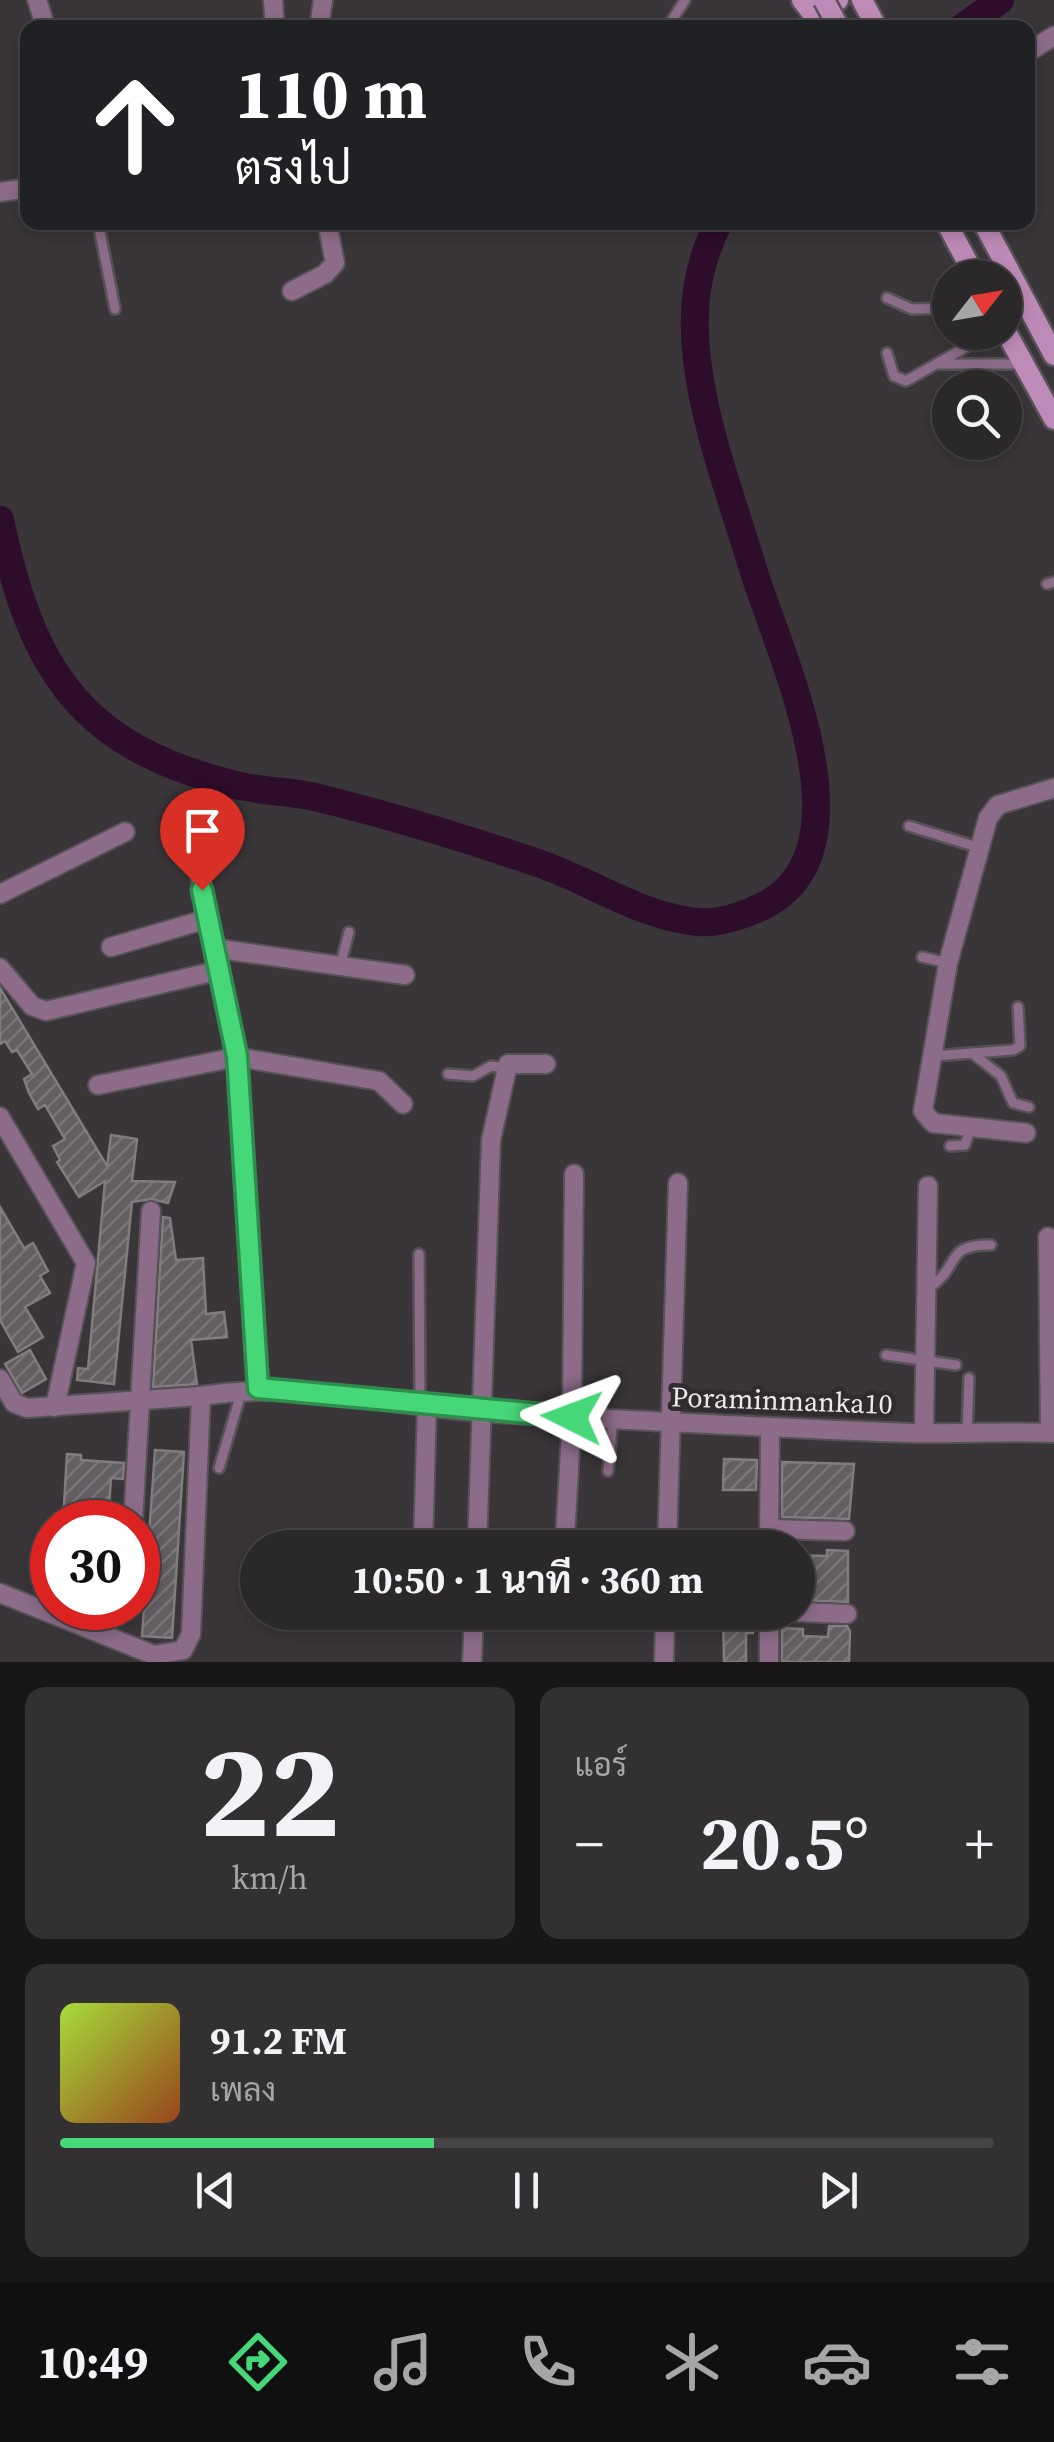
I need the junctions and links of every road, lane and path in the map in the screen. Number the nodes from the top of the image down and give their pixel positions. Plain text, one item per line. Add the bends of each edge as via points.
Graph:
1 (802, 0) edge
2 (838, 0) edge
3 (100, 230) edge
4 (329, 230) edge
5 (950, 230) edge
6 (986, 230) edge
7 (966, 260) edge
8 (292, 291) dead end
9 (886, 298) dead end
10 (932, 308) edge
11 (115, 310) dead end
12 (961, 350) edge
13 (1016, 350) edge
14 (887, 353) dead end
15 (1054, 355) edge
16 (936, 364) junction
17 (1024, 364) junction
18 (1054, 420) edge
19 (1054, 788) edge
20 (909, 826) dead end
21 (125, 832) dead end
22 (980, 848) junction
23 (198, 862) dead end
24 (0, 894) edge
25 (207, 919) junction
26 (349, 932) dead end
27 (111, 947) dead end
28 (214, 948) junction
29 (922, 957) dead end
30 (948, 963) junction
31 (340, 966) junction
32 (0, 968) edge
33 (216, 971) junction
34 (405, 975) dead end
35 (1018, 1007) dead end
36 (972, 1053) junction
37 (237, 1056) junction
38 (930, 1056) junction
39 (546, 1064) dead end
40 (506, 1068) junction
41 (448, 1074) dead end
42 (98, 1085) dead end
43 (402, 1104) dead end
44 (1029, 1107) dead end
45 (0, 1117) edge
46 (972, 1127) junction
47 (1026, 1133) dead end
48 (950, 1146) dead end
49 (574, 1174) dead end
50 (678, 1183) dead end
51 (928, 1186) dead end
52 (152, 1211) dead end
53 (1048, 1236) dead end
54 (991, 1245) dead end
55 (419, 1254) dead end
56 (927, 1290) junction
57 (886, 1355) dead end
58 (926, 1363) junction
59 (956, 1366) dead end
60 (0, 1378) edge
61 (968, 1378) dead end
62 (250, 1389) junction
63 (200, 1396) junction
64 (140, 1402) junction
65 (423, 1403) junction
66 (55, 1407) junction
67 (482, 1412) junction
68 (572, 1417) junction
69 (613, 1420) junction
70 (670, 1423) junction
71 (770, 1428) junction
72 (1052, 1432) edge
73 (924, 1433) junction
74 (967, 1433) junction
75 (219, 1468) dead end
76 (608, 1470) dead end
77 (134, 1500) edge
78 (423, 1530) edge
79 (477, 1530) edge
80 (564, 1530) edge
81 (667, 1530) edge
82 (770, 1530) edge
83 (845, 1530) dead end
84 (815, 1533) edge
85 (0, 1593) edge
86 (815, 1613) edge
87 (847, 1614) dead end
88 (473, 1630) edge
89 (665, 1630) edge
90 (769, 1630) edge
91 (185, 1656) edge
92 (472, 1662) edge
93 (664, 1662) edge
94 (769, 1662) edge

1 - 2 main road via 812,13
3 - 11 lane
4 - 8 street via 335,263
5 - 7 main road
6 - 15 main road
9 - 10 lane
12 - 16 lane
13 - 17 main road
14 - 16 lane via 899,380
16 - 17 lane
17 - 18 main road
19 - 22 street via 998,805
20 - 22 lane
21 - 24 street
22 - 30 street
23 - 25 street
25 - 27 street
25 - 28 street
26 - 31 lane
28 - 31 street
28 - 33 street
29 - 30 lane
30 - 38 street
31 - 34 street
32 - 33 street via 32,1006 46,1011
33 - 37 street
35 - 36 lane via 1020,1046
36 - 38 lane
36 - 44 lane via 1002,1076 1012,1103
37 - 42 street
37 - 43 street via 379,1081
37 - 62 street
38 - 46 street via 926,1118
39 - 40 street via 512,1062
40 - 41 lane
40 - 67 street via 492,1140
45 - 66 street via 86,1263
46 - 47 street
46 - 48 lane via 966,1145
49 - 68 street
50 - 70 street
51 - 56 street
52 - 64 street
53 - 72 street
54 - 56 lane via 957,1250 946,1276
55 - 65 lane
56 - 58 street
57 - 58 lane
58 - 59 lane
58 - 73 street
60 - 66 street, Poraminmanka10 via 14,1403
61 - 74 lane
62 - 63 street, Poraminmanka10
62 - 65 street, Poraminmanka10
62 - 75 lane
63 - 64 street, Poraminmanka10
63 - 91 street
64 - 66 street, Poraminmanka10
64 - 77 street
65 - 67 street, Poraminmanka10
65 - 78 street
67 - 68 street, Poraminmanka10
67 - 79 street
68 - 69 street, Poraminmanka10
68 - 80 street
69 - 70 street, Poraminmanka10
69 - 76 lane
70 - 71 street, Poraminmanka10
70 - 81 street
71 - 73 street, Poraminmanka10
71 - 82 street
72 - 74 street, Poraminmanka10
73 - 74 street, Poraminmanka10
83 - 84 street
85 - 91 street via 154,1655
86 - 87 street
88 - 92 street
89 - 93 street
90 - 94 street

